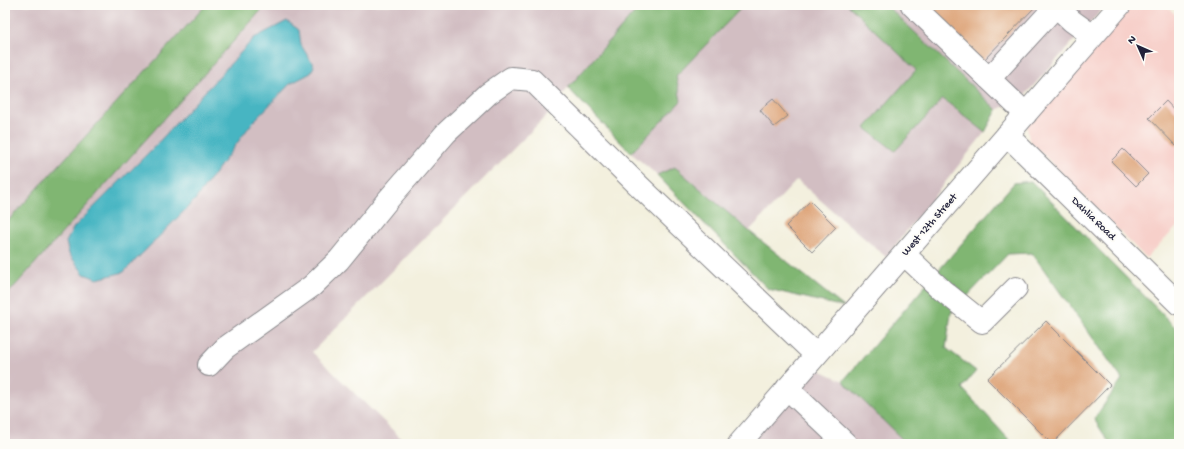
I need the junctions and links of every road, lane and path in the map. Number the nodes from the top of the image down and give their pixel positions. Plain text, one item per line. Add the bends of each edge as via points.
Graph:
1 (912, 5) edge
2 (1120, 5) edge
3 (1055, 6) edge
4 (1093, 36) junction
5 (989, 79) junction
6 (1026, 114) junction
7 (1007, 135) junction
8 (904, 254) junction
9 (1016, 288) dead end
10 (1179, 304) edge
11 (816, 355) junction
12 (209, 365) dead end
13 (787, 388) junction
14 (739, 444) edge
15 (846, 444) edge

1 - 5 street
2 - 4 street, West 12th Street
3 - 4 street
3 - 5 street
4 - 6 street, West 12th Street
5 - 6 street
6 - 7 street, West 12th Street
7 - 8 street, West 12th Street
7 - 10 street, Dahlia Road
8 - 9 street via 942,290 982,322
8 - 11 street, West 12th Street
11 - 12 street via 532,80 511,78 488,94 446,134 339,260 312,286 225,348
11 - 13 street, West 12th Street
13 - 14 street, West 12th Street
13 - 15 street

